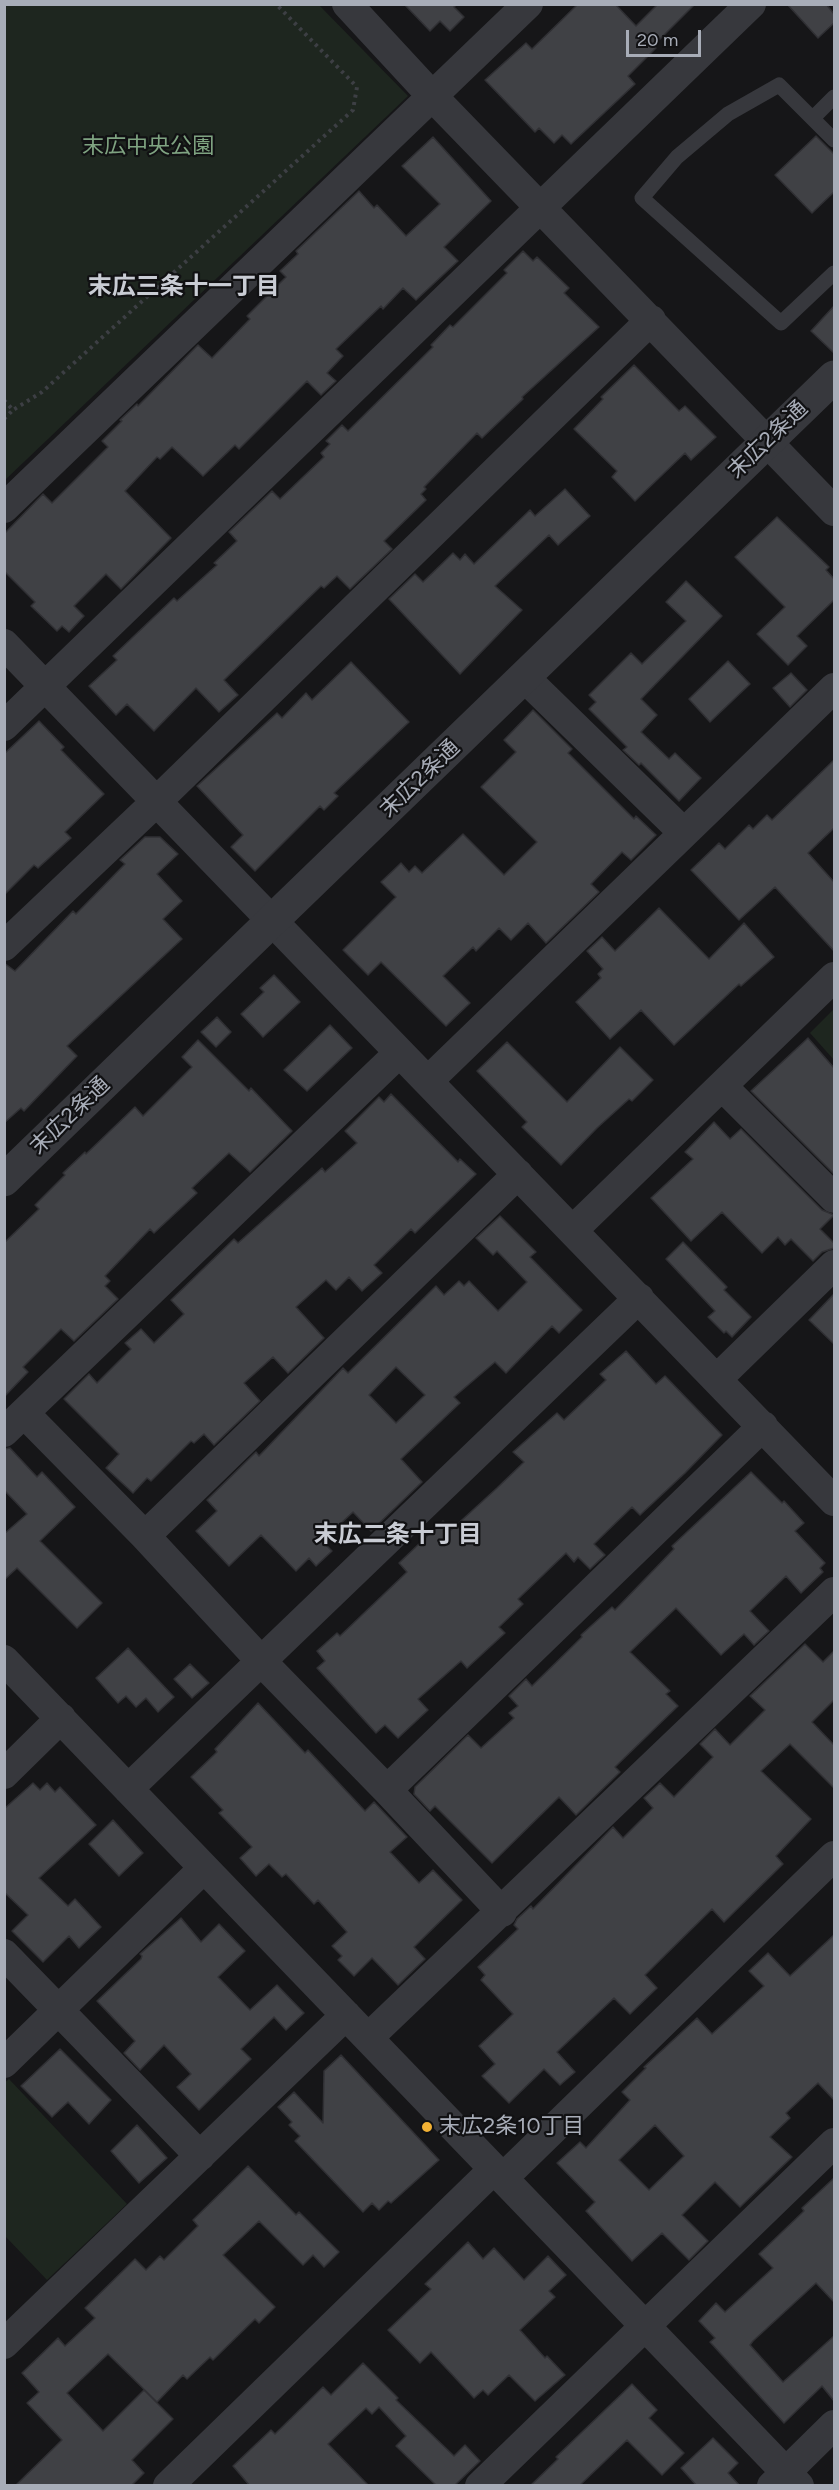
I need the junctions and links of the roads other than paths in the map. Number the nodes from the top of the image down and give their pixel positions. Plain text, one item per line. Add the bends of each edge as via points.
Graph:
1 (347, 4) edge
2 (528, 4) edge
3 (752, 4) edge
4 (433, 96) junction
5 (834, 97) edge
6 (813, 118) junction
7 (834, 140) edge
8 (542, 207) junction
9 (834, 273) edge
10 (651, 320) junction
11 (834, 376) edge
12 (767, 441) junction
13 (4, 508) edge
14 (834, 511) edge
15 (4, 644) edge
16 (525, 678) junction
17 (46, 686) junction
18 (834, 688) edge
19 (4, 726) edge
20 (156, 802) junction
21 (684, 833) junction
22 (273, 921) junction
23 (4, 946) edge
24 (834, 977) edge
25 (399, 1053) junction
26 (428, 1081) junction
27 (722, 1086) junction
28 (518, 1174) junction
29 (4, 1180) edge
30 (834, 1198) edge
31 (573, 1230) junction
32 (834, 1265) edge
33 (639, 1299) junction
34 (717, 1379) junction
35 (14, 1423) edge
36 (763, 1426) junction
37 (834, 1501) edge
38 (145, 1536) junction
39 (834, 1592) edge
40 (4, 1660) edge
41 (262, 1662) junction
42 (61, 1718) junction
43 (4, 1774) edge
44 (128, 1789) junction
45 (387, 1790) junction
46 (834, 1856) edge
47 (204, 1868) junction
48 (501, 1912) junction
49 (4, 1954) edge
50 (59, 2011) junction
51 (346, 2015) junction
52 (368, 2038) junction
53 (4, 2063) edge
54 (834, 2143) edge
55 (201, 2156) junction
56 (499, 2174) junction
57 (647, 2326) junction
58 (4, 2344) edge
59 (834, 2425) edge
60 (785, 2481) edge
61 (168, 2486) edge
62 (480, 2486) edge

1 - 4 street
2 - 4 street
3 - 8 street
4 - 8 street
4 - 13 street
5 - 6 lane
6 - 7 lane
6 - 9 lane via 779,85 729,114 677,157 642,198 781,323
8 - 10 street
8 - 17 street
10 - 12 street
10 - 20 street
11 - 12 street, 末広2条通
12 - 14 street
12 - 16 street, 末広2条通
15 - 17 street
16 - 21 street
16 - 22 street, 末広2条通
17 - 19 street
17 - 20 street
18 - 21 street
20 - 22 street
20 - 23 street
21 - 26 street
22 - 25 street
22 - 29 street, 末広2条通
24 - 27 street
25 - 26 street
25 - 35 street
26 - 28 street
27 - 30 street
27 - 31 street
28 - 31 street
28 - 38 street
31 - 33 street
32 - 34 street
33 - 34 street
33 - 41 street
34 - 36 street
35 - 38 street
36 - 37 street
36 - 45 street
38 - 41 street
39 - 48 street
40 - 42 street
41 - 44 street
41 - 45 street
42 - 43 street
42 - 44 street
44 - 47 street
45 - 48 street
46 - 56 street
47 - 50 street
47 - 51 street
48 - 52 street
49 - 50 street
50 - 53 street
50 - 55 street
51 - 52 street
51 - 55 street
52 - 56 street
54 - 57 street
55 - 58 street
56 - 57 street
56 - 61 street
57 - 60 street
57 - 62 street
59 - 60 street

